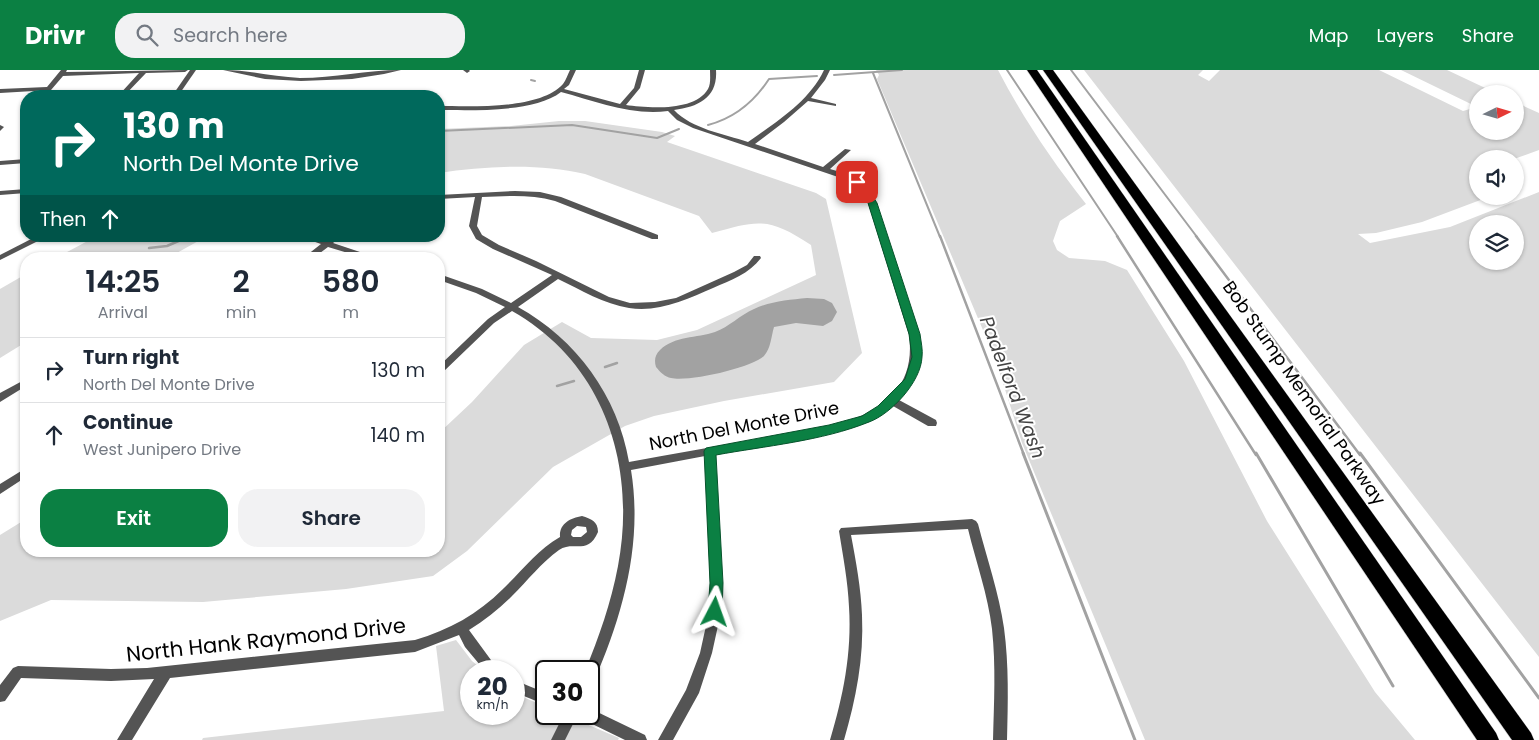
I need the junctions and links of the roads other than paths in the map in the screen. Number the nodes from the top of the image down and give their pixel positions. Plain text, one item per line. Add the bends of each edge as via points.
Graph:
1 (186, 70) edge
2 (193, 70) edge
3 (226, 70) edge
4 (398, 70) edge
5 (573, 70) edge
6 (642, 70) edge
7 (713, 70) edge
8 (827, 70) edge
9 (1032, 70) edge
10 (1048, 70) edge
11 (145, 71) junction
12 (64, 72) edge
13 (247, 75) junction
14 (236, 81) dead end
15 (128, 90) edge
16 (179, 90) edge
17 (560, 90) junction
18 (0, 91) edge
19 (806, 99) junction
20 (834, 105) dead end
21 (621, 106) junction
22 (445, 108) edge
23 (670, 109) junction
24 (749, 145) junction
25 (847, 150) dead end
26 (20, 161) edge
27 (0, 163) edge
28 (825, 170) junction
29 (20, 186) edge
30 (0, 188) edge
31 (20, 191) edge
32 (0, 193) edge
33 (479, 195) junction
34 (445, 197) edge
35 (655, 237) dead end
36 (32, 242) edge
37 (320, 242) edge
38 (329, 242) edge
39 (326, 244) junction
40 (315, 252) edge
41 (353, 252) edge
42 (0, 258) edge
43 (758, 258) dead end
44 (558, 275) junction
45 (445, 279) edge
46 (512, 306) junction
47 (445, 365) edge
48 (20, 386) edge
49 (0, 398) edge
50 (892, 401) junction
51 (932, 423) dead end
52 (710, 451) junction
53 (626, 466) junction
54 (20, 476) edge
55 (0, 490) edge
56 (567, 539) dead end
57 (1387, 546) junction
58 (1359, 549) junction
59 (462, 629) junction
60 (484, 660) edge
61 (596, 660) edge
62 (166, 672) junction
63 (0, 696) edge
64 (600, 720) edge
65 (566, 725) edge
66 (124, 740) edge
67 (558, 740) edge
68 (640, 740) edge
69 (665, 740) edge
70 (837, 740) edge
71 (1000, 740) edge
72 (1478, 740) edge
73 (1489, 740) edge
74 (1524, 740) edge
75 (1534, 740) edge

1 - 11 street
2 - 16 street
3 - 13 street
4 - 13 street via 357,76 283,79
5 - 17 street via 570,81
6 - 21 street via 638,88
7 - 23 street via 714,84 709,95 692,104
8 - 19 street via 820,85
9 - 58 highway
10 - 57 highway, Bob Stump Memorial Parkway
11 - 12 street
11 - 15 street
12 - 18 street via 49,88
13 - 14 street
17 - 21 street
17 - 22 street via 540,100 512,106
19 - 20 street
19 - 24 street
21 - 23 street via 645,110
23 - 24 street, North Del Monte Drive via 688,124
24 - 28 street, North Del Monte Drive
25 - 28 street
26 - 27 street
28 - 50 street, North Del Monte Drive via 857,182 869,195 914,334 917,357 914,370 910,380
29 - 30 street
31 - 32 street
33 - 34 street
33 - 35 street via 524,193 548,196
33 - 44 street via 473,226 479,237
36 - 42 street
37 - 39 street
38 - 39 street
39 - 40 street
39 - 41 street
43 - 44 street via 737,274 678,300 655,305 630,306 606,299
44 - 46 street
45 - 46 street
46 - 47 street
46 - 53 street via 554,336 584,368 607,406
48 - 49 street
50 - 51 street
50 - 52 street, North Del Monte Drive via 866,419 846,425
52 - 53 street, North Del Monte Drive
52 - 69 street via 715,612 695,685
53 - 61 street via 629,525 622,576
54 - 55 street
56 - 59 street, North Hank Raymond Drive via 552,546 493,607
57 - 74 highway, Bob Stump Memorial Parkway
57 - 75 highway
58 - 72 highway
58 - 73 highway
59 - 60 street
59 - 62 street, North Hank Raymond Drive via 415,646
62 - 63 street, North Hank Raymond Drive via 111,675 18,672
62 - 66 street
64 - 68 street
65 - 67 street
70 - 71 street via 850,690 856,630 845,531 972,524 998,629

